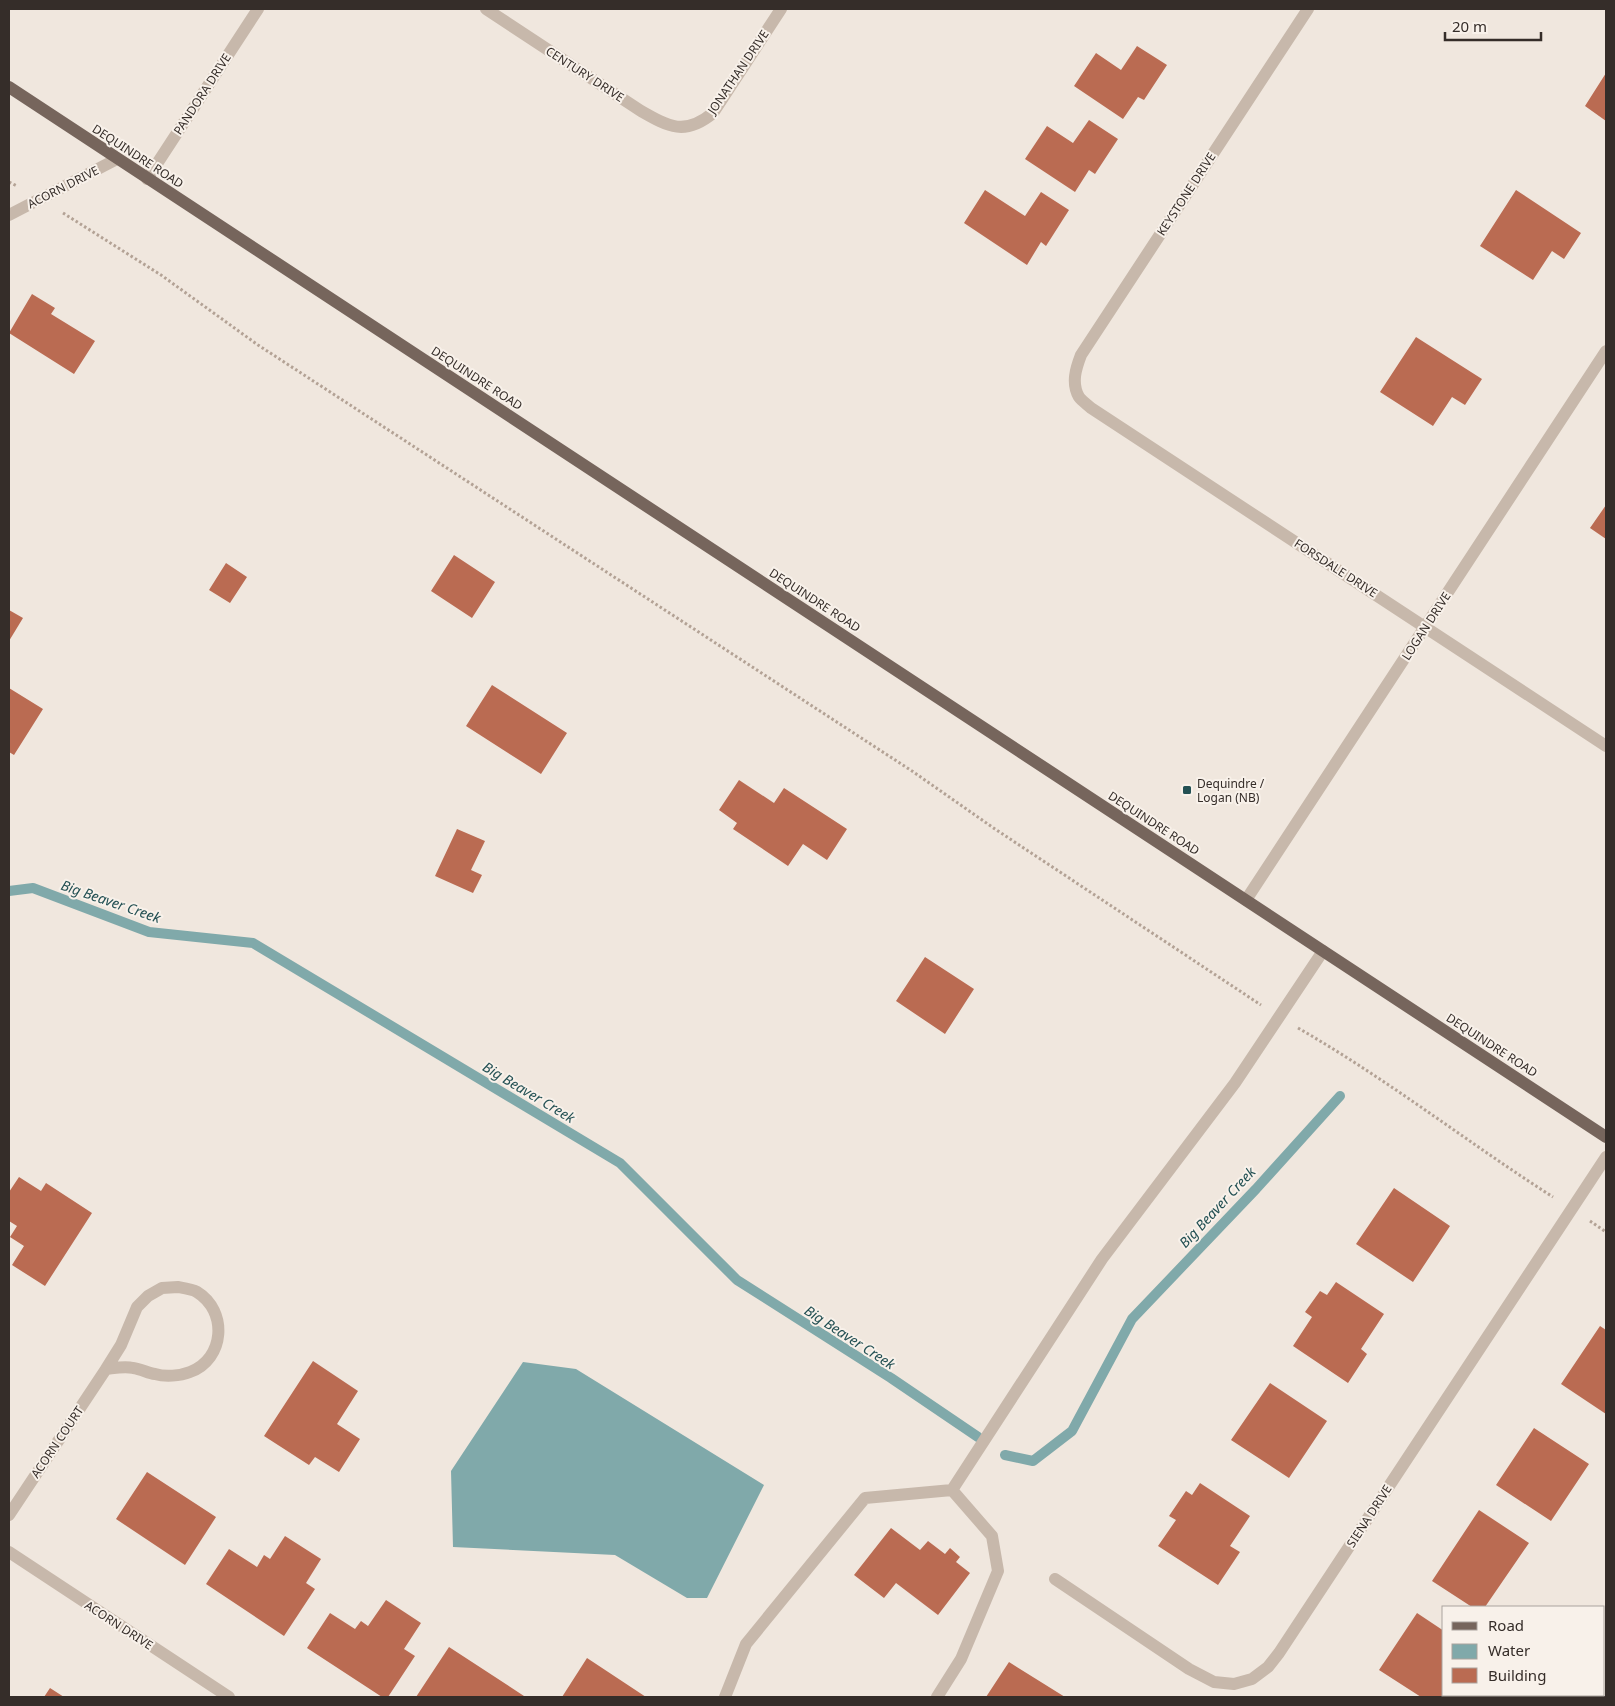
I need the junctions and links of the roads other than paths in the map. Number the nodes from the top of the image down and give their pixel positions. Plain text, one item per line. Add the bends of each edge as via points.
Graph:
1 (258, 9) edge
2 (486, 9) edge
3 (781, 9) edge
4 (1308, 9) edge
5 (9, 87) edge
6 (688, 127) joint
7 (117, 159) junction
8 (147, 178) junction
9 (9, 215) edge
10 (1606, 351) edge
11 (1075, 382) joint
12 (1425, 626) junction
13 (1606, 746) edge
14 (1246, 900) junction
15 (1323, 951) junction
16 (1606, 1137) edge
17 (1606, 1157) edge
18 (106, 1369) junction
19 (952, 1490) junction
20 (9, 1515) edge
21 (9, 1552) edge
22 (1055, 1578) dead end
23 (229, 1697) edge
24 (725, 1697) edge
25 (938, 1697) edge

1 - 8 street, PANDORA DRIVE
2 - 6 street, CENTURY DRIVE via 648,115 674,127
3 - 6 street, JONATHAN DRIVE via 713,113 701,123
4 - 11 street, KEYSTONE DRIVE via 1081,355 1075,369
5 - 7 main road, DEQUINDRE ROAD
7 - 8 main road, DEQUINDRE ROAD
7 - 9 street, ACORN DRIVE
8 - 14 main road, DEQUINDRE ROAD
10 - 12 street, LOGAN DRIVE
11 - 12 street, FORSDALE DRIVE via 1080,397 1091,408
12 - 13 street, FORSDALE DRIVE
12 - 14 street, LOGAN DRIVE
14 - 15 main road, DEQUINDRE ROAD
15 - 16 main road, DEQUINDRE ROAD
15 - 19 street via 1234,1083 1102,1259
17 - 22 street, SIENA DRIVE via 1268,1667 1252,1679 1234,1684 1214,1682 1189,1669
18 - 18 street, ACORN COURT via 133,1368 157,1375 173,1375 203,1365 219,1335 218,1318 211,1303 195,1291 178,1287 162,1288 148,1296 137,1307 121,1345
18 - 20 street, ACORN COURT
19 - 24 street via 865,1498 746,1644
19 - 25 street via 992,1536 998,1571 961,1660
21 - 23 street, ACORN DRIVE

